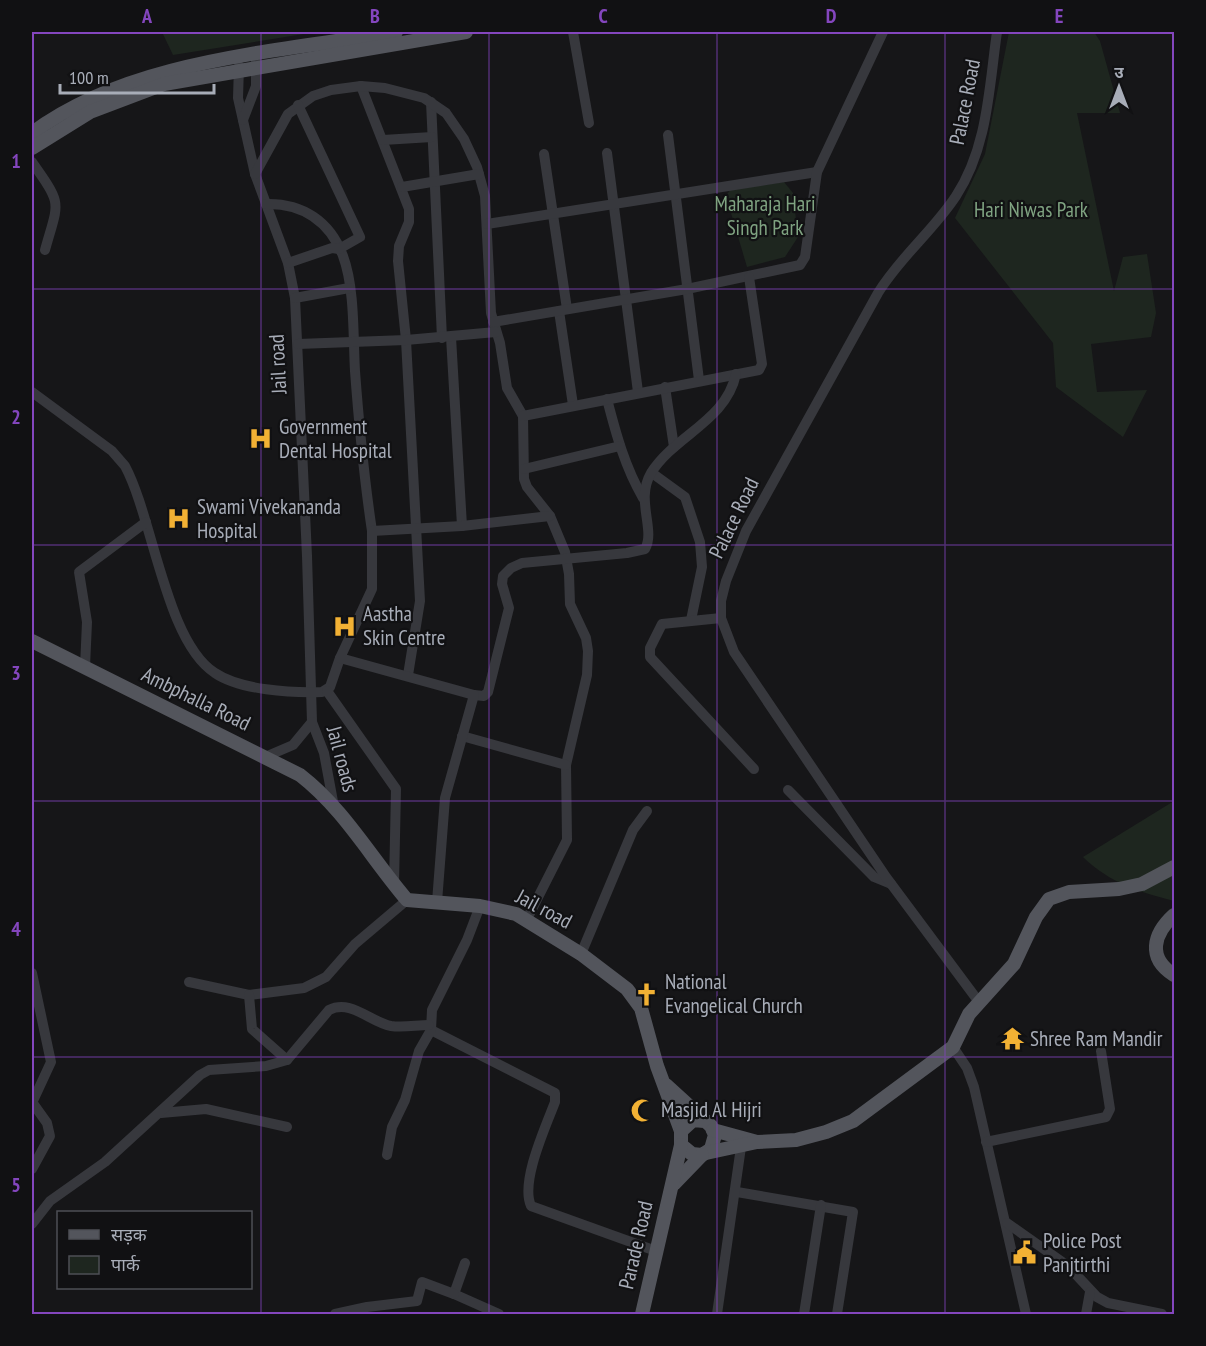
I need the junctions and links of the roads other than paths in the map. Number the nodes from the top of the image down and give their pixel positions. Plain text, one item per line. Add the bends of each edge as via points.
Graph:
1 (396, 32) edge
2 (466, 32) edge
3 (573, 32) edge
4 (883, 32) edge
5 (997, 32) edge
6 (257, 61) junction
7 (239, 64) junction
8 (361, 86) junction
9 (430, 102) junction
10 (298, 105) junction
11 (243, 120) junction
12 (589, 123) dead end
13 (32, 133) edge
14 (668, 135) dead end
15 (432, 137) junction
16 (383, 140) junction
17 (32, 148) edge
18 (607, 153) dead end
19 (544, 154) dead end
20 (32, 162) edge
21 (816, 172) junction
22 (255, 174) junction
23 (479, 174) junction
24 (435, 182) junction
25 (402, 187) junction
26 (675, 194) junction
27 (614, 202) junction
28 (266, 204) junction
29 (553, 213) junction
30 (487, 224) junction
31 (339, 249) junction
32 (45, 250) dead end
33 (288, 263) junction
34 (749, 277) junction
35 (349, 288) junction
36 (687, 289) junction
37 (295, 298) junction
38 (624, 299) junction
39 (563, 310) junction
40 (495, 327) junction
41 (447, 337) junction
42 (406, 340) junction
43 (298, 344) junction
44 (353, 344) junction
45 (736, 374) junction
46 (699, 380) junction
47 (665, 387) junction
48 (32, 392) edge
49 (638, 393) junction
50 (607, 399) junction
51 (573, 405) junction
52 (524, 416) junction
53 (620, 446) junction
54 (674, 447) junction
55 (524, 470) junction
56 (652, 472) junction
57 (644, 499) junction
58 (550, 516) junction
59 (146, 522) junction
60 (462, 526) junction
61 (416, 529) junction
62 (372, 531) junction
63 (568, 559) junction
64 (721, 618) junction
65 (691, 620) junction
66 (32, 641) edge
67 (340, 658) junction
68 (85, 668) junction
69 (408, 675) junction
70 (327, 691) junction
71 (310, 692) junction
72 (474, 695) junction
73 (312, 722) junction
74 (462, 736) junction
75 (265, 757) junction
76 (566, 765) junction
77 (754, 769) dead end
78 (788, 790) dead end
79 (334, 807) junction
80 (647, 811) dead end
81 (1174, 867) edge
82 (891, 884) junction
83 (394, 885) junction
84 (407, 900) junction
85 (437, 902) junction
86 (480, 906) junction
87 (1174, 915) edge
88 (527, 919) junction
89 (1174, 930) edge
90 (1159, 932) junction
91 (581, 954) junction
92 (32, 973) edge
93 (1174, 975) edge
94 (189, 982) dead end
95 (249, 995) junction
96 (979, 1002) junction
97 (430, 1028) junction
98 (953, 1047) junction
99 (1101, 1051) dead end
100 (287, 1060) junction
101 (665, 1084) junction
102 (32, 1103) edge
103 (161, 1113) junction
104 (708, 1126) junction
105 (287, 1127) dead end
106 (681, 1138) junction
107 (758, 1142) junction
108 (986, 1142) junction
109 (741, 1147) junction
110 (704, 1154) junction
111 (387, 1155) dead end
112 (32, 1169) edge
113 (673, 1186) junction
114 (737, 1192) junction
115 (821, 1205) junction
116 (1007, 1223) junction
117 (32, 1224) edge
118 (656, 1251) junction
119 (465, 1263) dead end
120 (1090, 1292) junction
121 (454, 1294) junction
122 (335, 1314) edge
123 (499, 1314) edge
124 (642, 1314) edge
125 (717, 1314) edge
126 (804, 1314) edge
127 (837, 1314) edge
128 (1026, 1314) edge
129 (1086, 1314) edge
130 (1162, 1314) edge

1 - 6 main road
2 - 6 main road
3 - 12 street
4 - 21 street
5 - 64 street, Palace Road via 984,127 966,180 878,293 746,531 726,581
6 - 7 main road
6 - 11 street via 256,86
7 - 11 street, Jail road via 238,98
7 - 13 main road via 162,73 114,89 46,122
7 - 17 main road via 164,84 90,112
8 - 9 street via 406,92
8 - 10 street via 331,90
8 - 16 street
9 - 15 street
9 - 23 street via 455,124
10 - 22 street via 281,123
10 - 31 street via 360,231 358,239
11 - 22 street, Jail road
14 - 26 street
15 - 16 street
15 - 24 street
16 - 25 street
18 - 27 street
19 - 29 street
20 - 32 street via 56,199
21 - 26 street
21 - 34 street via 803,262
22 - 28 street, Jail road
23 - 24 street
23 - 30 street
24 - 25 street
24 - 41 street
25 - 42 street via 410,215 398,261
26 - 27 street
26 - 36 street
27 - 29 street
27 - 38 street
28 - 31 street via 292,206 312,214 326,227
28 - 33 street, Jail road
29 - 30 street
29 - 39 street
30 - 40 street via 488,283
31 - 33 street
31 - 35 street
33 - 37 street, Jail road
34 - 36 street
34 - 45 street via 762,368
35 - 37 street
35 - 44 street
36 - 38 street
36 - 46 street
37 - 43 street, Jail road
38 - 39 street
38 - 49 street
39 - 40 street
39 - 51 street
40 - 41 street
40 - 52 street via 507,388
41 - 42 street
41 - 60 street
42 - 44 street
42 - 61 street
43 - 44 street
43 - 71 street, Jail road
44 - 62 street via 360,452
45 - 46 street
45 - 54 street via 722,407
46 - 47 street
47 - 49 street
47 - 54 street
48 - 59 street via 112,451 131,477
49 - 50 street
50 - 51 street
50 - 53 street
51 - 52 street
52 - 55 street
53 - 55 street
53 - 57 street
54 - 56 street
55 - 58 street via 527,487
56 - 57 street
56 - 65 street via 685,497 699,542 702,567
57 - 63 street via 645,549
58 - 60 street
58 - 63 street
59 - 68 street via 79,572 87,622
59 - 71 street via 178,620 203,664 228,681
60 - 61 street
61 - 62 street
61 - 69 street via 420,601
62 - 67 street via 372,589
63 - 72 street via 518,564 503,576 509,608 488,692 484,696
63 - 76 street via 570,604 586,638 588,657 584,693
64 - 65 street
64 - 82 street, Palace Road via 734,652
65 - 77 street via 662,624 650,648 650,657
66 - 68 main road, Ambphalla Road
67 - 69 street
67 - 70 street
68 - 75 main road, Ambphalla Road
69 - 72 street
70 - 71 street
70 - 83 street via 396,789
71 - 73 street, Jail road
72 - 74 street
73 - 75 street via 293,745
73 - 79 street, Jail roads via 324,753
74 - 76 street
74 - 85 street via 445,798
75 - 79 main road, Ambphalla Road via 300,775
76 - 88 street via 567,840
78 - 82 street via 874,877
79 - 83 main road
80 - 91 street via 633,830
81 - 96 main road via 1142,884 1069,892 1049,899 1036,916 1014,964
82 - 96 street, Palace Road
83 - 84 main road
84 - 85 main road, Jail road
84 - 95 street via 355,944 321,981 295,991
85 - 86 main road, Jail road
86 - 88 main road, Jail road via 506,910
86 - 97 street via 432,1010
87 - 90 main road
88 - 91 main road, Jail road
89 - 90 street
90 - 93 main road via 1156,945 1160,962
91 - 101 main road, Jail road via 636,1000
92 - 102 street via 51,1062
94 - 95 street
95 - 100 street via 252,1029
96 - 98 main road
97 - 100 street via 393,1026 348,1007 335,1007
97 - 111 street via 394,1124
97 - 118 street via 555,1093 535,1157 529,1191 531,1206
98 - 107 main road via 853,1122 796,1140
98 - 108 street via 968,1068
99 - 108 street via 1110,1109 1106,1117
100 - 103 street via 267,1066 204,1072
101 - 104 main road
101 - 106 main road, Jail road
102 - 112 street via 47,1123 51,1136
103 - 105 street via 206,1109
103 - 117 street via 105,1162 50,1201
104 - 106 main road via 688,1122
104 - 107 main road
104 - 110 main road via 713,1144
106 - 110 main road via 687,1152
106 - 113 main road, Parade Road
107 - 109 main road
108 - 116 street
109 - 110 main road
109 - 114 street
110 - 113 main road
113 - 118 main road, Parade Road
114 - 115 street
114 - 125 street
115 - 126 street
115 - 127 street via 851,1210 854,1215
116 - 120 street via 1068,1266
116 - 128 street
118 - 124 main road, Parade Road
119 - 121 street
120 - 129 street
120 - 130 street via 1108,1303
121 - 122 street via 426,1281 420,1284 417,1301
121 - 123 street

